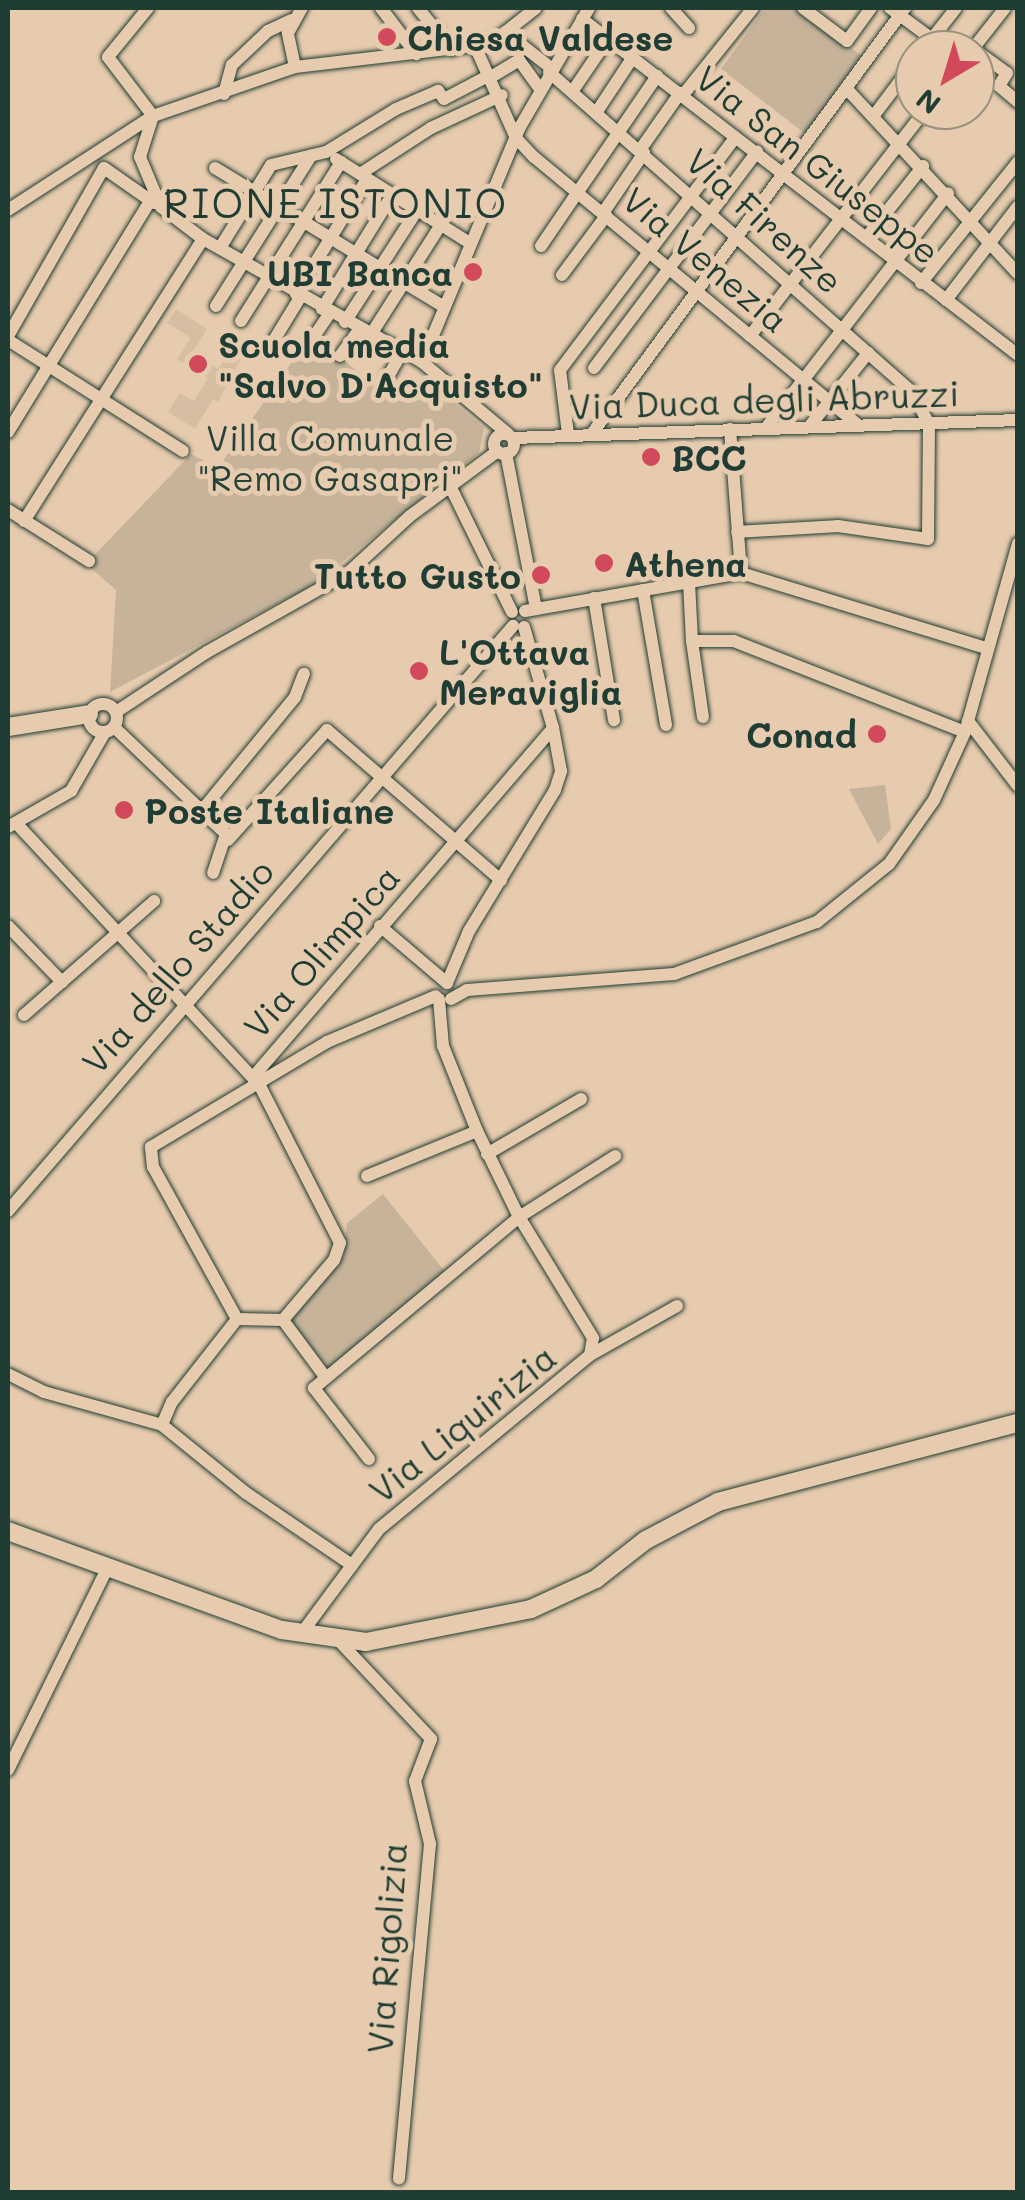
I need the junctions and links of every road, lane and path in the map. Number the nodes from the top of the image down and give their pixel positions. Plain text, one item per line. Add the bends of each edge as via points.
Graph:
1 (148, 8) edge
2 (302, 8) edge
3 (382, 8) edge
4 (418, 8) edge
5 (536, 8) edge
6 (671, 8) edge
7 (804, 8) edge
8 (871, 8) edge
9 (956, 8) edge
10 (1006, 8) edge
11 (898, 10) edge
12 (745, 11) edge
13 (586, 14) edge
14 (292, 20) junction
15 (688, 28) dead end
16 (916, 30) edge
17 (939, 30) edge
18 (989, 30) edge
19 (505, 32) junction
20 (608, 38) junction
21 (476, 46) junction
22 (452, 50) junction
23 (416, 54) junction
24 (522, 56) junction
25 (632, 57) junction
26 (995, 64) edge
27 (295, 68) junction
28 (550, 70) junction
29 (490, 76) junction
30 (657, 76) junction
31 (846, 88) junction
32 (895, 88) edge
33 (540, 89) junction
34 (572, 92) junction
35 (224, 94) junction
36 (681, 94) junction
37 (502, 96) junction
38 (1018, 102) edge
39 (596, 113) junction
40 (875, 114) junction
41 (154, 116) junction
42 (909, 130) edge
43 (618, 132) junction
44 (516, 138) junction
45 (735, 138) junction
46 (900, 141) junction
47 (326, 152) junction
48 (642, 152) junction
49 (757, 152) junction
50 (311, 156) junction
51 (341, 162) junction
52 (1018, 162) edge
53 (923, 166) junction
54 (215, 168) dead end
55 (785, 175) junction
56 (364, 177) junction
57 (254, 192) junction
58 (577, 192) junction
59 (948, 194) junction
60 (392, 196) junction
61 (691, 196) junction
62 (156, 204) junction
63 (1018, 206) edge
64 (279, 207) junction
65 (8, 210) edge
66 (416, 212) junction
67 (711, 213) junction
68 (604, 215) junction
69 (841, 218) junction
70 (970, 219) junction
71 (304, 222) junction
72 (440, 226) junction
73 (736, 236) junction
74 (331, 238) junction
75 (866, 238) junction
76 (203, 239) junction
77 (990, 241) junction
78 (470, 243) junction
79 (542, 246) dead end
80 (220, 248) junction
81 (356, 254) junction
82 (648, 254) junction
83 (243, 262) junction
84 (896, 262) junction
85 (379, 268) junction
86 (668, 269) junction
87 (562, 274) dead end
88 (1018, 274) edge
89 (268, 277) junction
90 (921, 282) junction
91 (404, 283) junction
92 (790, 284) junction
93 (696, 291) junction
94 (298, 295) junction
95 (946, 300) junction
96 (216, 306) dead end
97 (443, 306) junction
98 (326, 311) junction
99 (241, 321) dead end
100 (345, 322) junction
101 (843, 329) junction
102 (365, 333) junction
103 (750, 336) junction
104 (8, 338) edge
105 (312, 338) dead end
106 (268, 350) dead end
107 (868, 353) junction
108 (402, 354) junction
109 (1018, 355) edge
110 (340, 356) dead end
111 (422, 362) junction
112 (48, 366) junction
113 (594, 368) dead end
114 (386, 380) dead end
115 (804, 380) junction
116 (100, 399) junction
117 (830, 402) junction
118 (1018, 420) edge
119 (930, 424) junction
120 (858, 426) junction
121 (810, 427) junction
122 (766, 428) junction
123 (730, 430) junction
124 (594, 431) junction
125 (8, 432) edge
126 (568, 434) junction
127 (510, 436) junction
128 (182, 451) dead end
129 (502, 452) junction
130 (451, 488) junction
131 (8, 510) edge
132 (24, 521) junction
133 (737, 532) junction
134 (1018, 544) edge
135 (89, 562) dead end
136 (741, 573) junction
137 (689, 582) junction
138 (643, 590) junction
139 (594, 598) junction
140 (522, 617) junction
141 (692, 641) junction
142 (987, 648) junction
143 (304, 674) dead end
144 (89, 714) junction
145 (703, 717) dead end
146 (614, 720) dead end
147 (112, 724) junction
148 (666, 725) dead end
149 (967, 726) junction
150 (8, 727) edge
151 (554, 728) junction
152 (382, 777) junction
153 (1018, 786) edge
154 (199, 814) junction
155 (12, 824) edge
156 (228, 840) junction
157 (456, 842) junction
158 (213, 872) dead end
159 (500, 880) junction
160 (154, 901) dead end
161 (8, 926) edge
162 (380, 926) junction
163 (119, 935) junction
164 (62, 982) junction
165 (441, 994) junction
166 (182, 1004) junction
167 (24, 1015) dead end
168 (256, 1082) junction
169 (581, 1099) dead end
170 (477, 1131) junction
171 (488, 1154) junction
172 (615, 1156) dead end
173 (368, 1176) dead end
174 (8, 1211) edge
175 (519, 1217) junction
176 (676, 1306) dead end
177 (237, 1319) junction
178 (282, 1320) junction
179 (590, 1355) junction
180 (8, 1374) edge
181 (326, 1378) junction
182 (1018, 1423) edge
183 (162, 1426) junction
184 (370, 1459) dead end
185 (8, 1530) edge
186 (352, 1564) junction
187 (108, 1567) junction
188 (301, 1634) junction
189 (340, 1642) junction
190 (8, 1770) edge
191 (398, 2179) dead end

1 - 41 street via 108,58
2 - 14 street
3 - 23 street
4 - 22 street
5 - 19 street
6 - 15 street
7 - 8 street via 847,41
9 - 17 street
10 - 18 street
11 - 16 street
11 - 31 street
12 - 36 street
13 - 20 street, Via San Giuseppe
13 - 28 street
14 - 27 street
14 - 35 street via 268,31 232,65
19 - 21 street
19 - 24 street
20 - 25 street, Via San Giuseppe
20 - 34 street
21 - 22 street
21 - 29 street
22 - 23 street
23 - 27 street
24 - 28 street, Via Firenze
24 - 29 street
24 - 33 street
25 - 30 street, Via San Giuseppe
25 - 39 street
26 - 38 street via 1007,72 999,86
27 - 35 street
28 - 33 street
28 - 34 street, Via Firenze
29 - 37 street
29 - 47 street via 444,100 438,91 396,110
30 - 36 street, Via San Giuseppe
30 - 43 street
31 - 40 street
31 - 55 street
32 - 40 street
33 - 44 street
34 - 39 street, Via Firenze
35 - 41 street
36 - 45 street, Via San Giuseppe
36 - 48 street
37 - 44 street
37 - 56 street via 432,128
39 - 43 street, Via Firenze
40 - 46 street
41 - 62 street via 140,157
41 - 65 street
42 - 46 street
43 - 48 street, Via Firenze
43 - 58 street
44 - 58 street, Via Venezia
44 - 78 street
45 - 49 street, Via San Giuseppe
45 - 61 street
46 - 53 street
46 - 69 street
47 - 50 street
47 - 51 street
48 - 61 street, Via Firenze
48 - 68 street
49 - 55 street, Via San Giuseppe
49 - 67 street
50 - 57 street via 270,165
50 - 64 street
51 - 56 street
51 - 71 street
52 - 70 street
53 - 59 street
53 - 75 street
54 - 57 street
55 - 69 street, Via San Giuseppe
55 - 73 street
56 - 60 street
56 - 74 street
57 - 64 street
57 - 80 street
58 - 68 street, Via Venezia
58 - 79 street
59 - 70 street
59 - 84 street
60 - 66 street
60 - 81 street
61 - 67 street, Via Firenze
61 - 82 street
62 - 76 street
62 - 104 street via 104,168
62 - 112 street
63 - 77 street
64 - 71 street
64 - 83 street
66 - 72 street
66 - 85 street
67 - 73 street, Via Firenze
67 - 86 street
68 - 82 street, Via Venezia
68 - 87 street
69 - 75 street, Via San Giuseppe
69 - 92 street
70 - 77 street
70 - 90 street
71 - 74 street
71 - 89 street
72 - 78 street
72 - 91 street
73 - 92 street, Via Firenze
73 - 93 street
74 - 81 street
74 - 94 street
75 - 84 street, Via San Giuseppe
76 - 80 street
76 - 116 street
77 - 88 street
77 - 95 street
78 - 97 street
80 - 83 street
81 - 85 street
81 - 98 street
82 - 86 street, Via Venezia
82 - 126 street via 560,370
83 - 89 street
83 - 96 street
84 - 90 street, Via San Giuseppe
84 - 101 street
85 - 91 street
85 - 100 street
86 - 93 street, Via Venezia
86 - 113 street
89 - 94 street
89 - 99 street
90 - 95 street, Via San Giuseppe
91 - 97 street
91 - 102 street
92 - 101 street, Via Firenze
92 - 103 street
93 - 103 street, Via Venezia
93 - 124 street
94 - 98 street
94 - 106 street
95 - 109 street, Via San Giuseppe
97 - 111 street
98 - 100 street
98 - 105 street
100 - 102 street
101 - 107 street, Via Firenze
101 - 115 street
102 - 108 street
102 - 110 street
103 - 115 street, Via Venezia
104 - 112 street
107 - 117 street
107 - 119 street, Via Firenze via 912,392
108 - 111 street
108 - 114 street
111 - 127 street
112 - 116 street
112 - 125 street
115 - 117 street, Via Venezia
115 - 122 street
116 - 128 street
116 - 132 street
117 - 120 street, Via Venezia
117 - 121 street
118 - 119 street, Via Duca degli Abruzzi
119 - 120 street, Via Duca degli Abruzzi
119 - 133 street via 928,540 838,526
120 - 121 street, Via Duca degli Abruzzi
121 - 122 street, Via Duca degli Abruzzi
122 - 123 street, Via Duca degli Abruzzi
123 - 124 street, Via Duca degli Abruzzi
123 - 133 street
124 - 126 street, Via Duca degli Abruzzi
126 - 127 street, Via Duca degli Abruzzi
127 - 129 street via 497,437
129 - 130 street
129 - 140 street
130 - 140 street
130 - 147 street via 348,574 207,652
131 - 132 street
132 - 135 street
133 - 136 street
134 - 142 street
136 - 137 street
136 - 142 street
137 - 138 street
137 - 141 street
138 - 139 street
138 - 148 street
139 - 140 street
139 - 146 street
140 - 151 street
140 - 152 street, Via dello Stadio
141 - 145 street
141 - 149 street via 734,641
142 - 149 street
143 - 154 street via 296,697
144 - 147 street via 94,729
144 - 147 street via 102,704
144 - 150 street
147 - 154 street
147 - 155 street via 70,791
149 - 153 street
149 - 165 street via 914,835 817,922 674,974
151 - 157 street, Via Olimpica
151 - 159 street via 560,780
152 - 156 street via 327,730
152 - 157 street
152 - 166 street, Via dello Stadio
154 - 156 street
155 - 163 street
156 - 158 street
157 - 159 street
157 - 162 street, Via Olimpica
159 - 165 street
160 - 163 street
161 - 164 street
162 - 165 street
162 - 168 street, Via Olimpica
163 - 164 street
163 - 166 street
164 - 167 street
165 - 168 street via 326,1042
165 - 170 street, Via Liquirizia via 443,1046
166 - 168 street
166 - 174 street, Via dello Stadio
168 - 177 street via 151,1148 153,1167
168 - 178 street via 340,1243 334,1260
169 - 171 street
170 - 171 street, Via Liquirizia
170 - 173 street
171 - 175 street, Via Liquirizia
172 - 175 street
175 - 179 street, Via Liquirizia via 593,1338
175 - 181 street
176 - 179 street, Via Liquirizia
177 - 178 street
177 - 183 street via 172,1402
178 - 181 street
179 - 186 street, Via Liquirizia via 416,1494
180 - 183 street via 44,1392
181 - 184 street via 314,1388
182 - 189 street via 718,1502 646,1540 596,1579 531,1609
183 - 186 street
185 - 187 street
186 - 188 street, Via Liquirizia
187 - 188 street
187 - 190 street
188 - 189 street
189 - 191 street, Via Rigolizia via 431,1739 415,1781 430,1844

